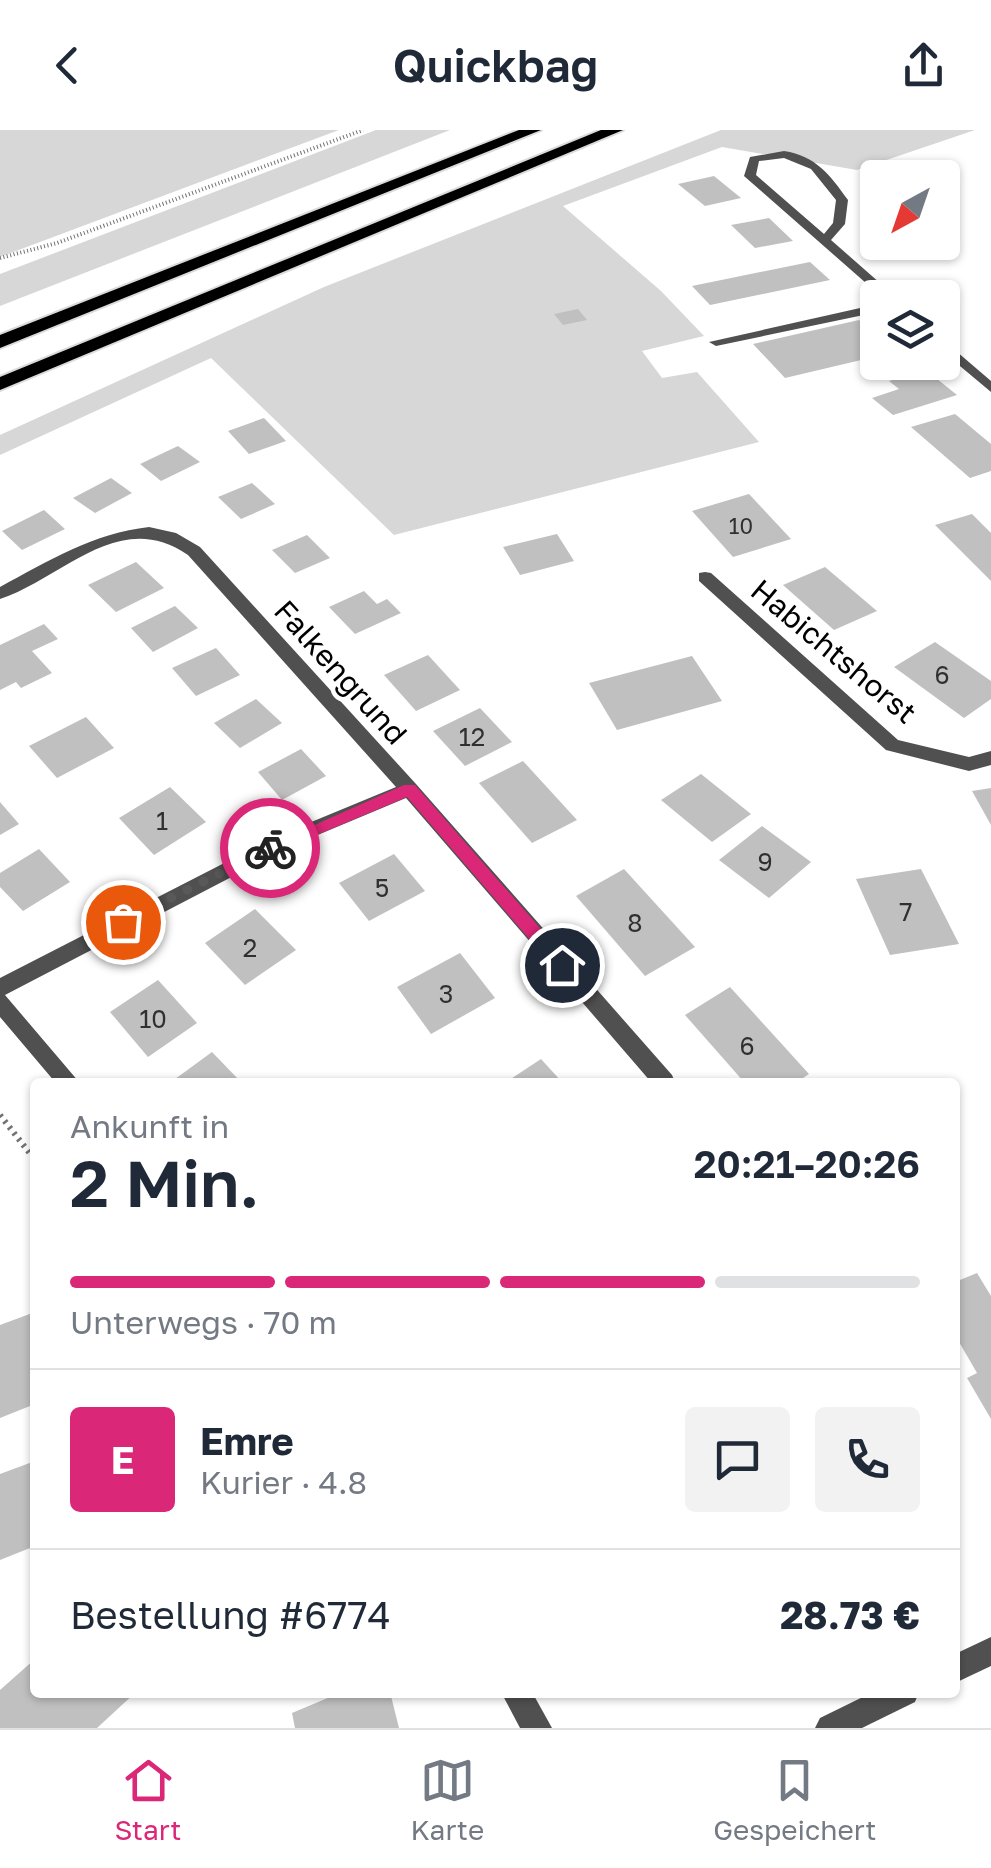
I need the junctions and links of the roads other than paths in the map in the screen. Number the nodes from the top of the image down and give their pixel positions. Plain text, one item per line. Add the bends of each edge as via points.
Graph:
1 (533, 130) edge
2 (615, 130) edge
3 (826, 239) junction
4 (871, 280) edge
5 (860, 312) edge
6 (0, 342) edge
7 (716, 342) dead end
8 (960, 360) edge
9 (0, 384) edge
10 (991, 388) edge
11 (705, 576) dead end
12 (0, 594) edge
13 (991, 758) edge
14 (410, 789) junction
15 (0, 988) edge
16 (0, 1002) edge
17 (65, 1078) edge
18 (661, 1078) edge
19 (991, 1652) edge
20 (960, 1666) edge
21 (520, 1698) edge
22 (892, 1698) edge
23 (537, 1728) edge
24 (830, 1728) edge

1 - 6 highway
2 - 9 highway
3 - 3 street via 750,176 754,159 781,152 804,157 828,180 842,200 839,224
3 - 4 street
5 - 7 street
8 - 10 street
11 - 13 street, Habichtshorst via 892,744 968,764
12 - 14 street, Falkengrund via 96,544 138,532 165,534 194,551
14 - 15 street via 282,842
14 - 18 street, Falkengrund
16 - 17 street
19 - 20 street
21 - 23 street
22 - 24 street

